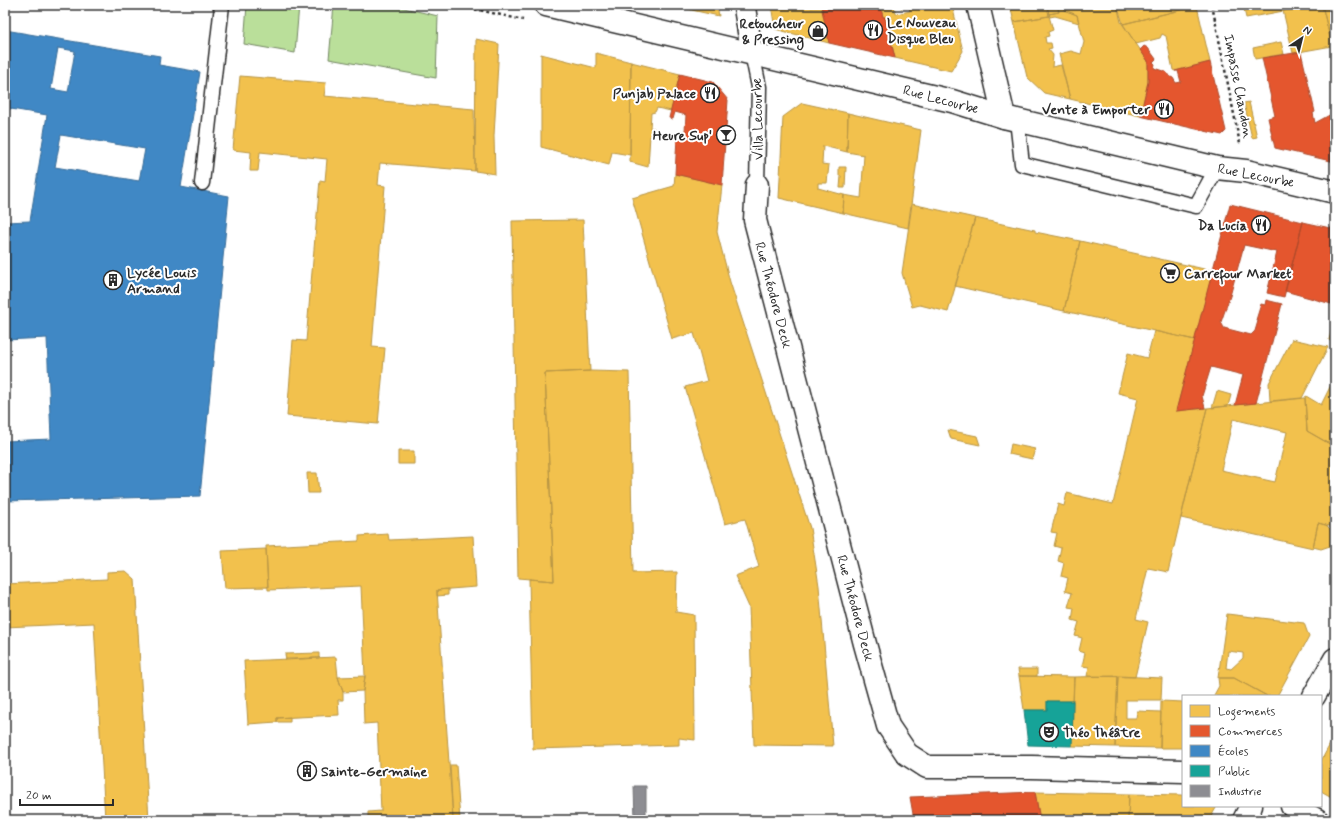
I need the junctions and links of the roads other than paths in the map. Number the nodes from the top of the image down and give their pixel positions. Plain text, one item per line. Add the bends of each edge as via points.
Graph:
1 (222, 5) edge
2 (546, 5) edge
3 (744, 5) edge
4 (978, 5) edge
5 (752, 53) junction
6 (1011, 118) junction
7 (1217, 168) junction
8 (202, 183) dead end
9 (757, 186) joint
10 (1335, 192) edge
11 (1335, 659) edge
12 (1315, 695) edge
13 (1182, 771) edge
14 (1250, 807) edge
15 (1294, 807) edge
16 (1244, 820) edge
17 (1317, 820) edge

1 - 8 lane
2 - 5 street, Rue Lecourbe
3 - 5 street
4 - 6 street
5 - 6 street, Rue Lecourbe via 952,101
5 - 9 lane, Villa Lecourbe via 759,87
6 - 7 street, Rue Lecourbe
6 - 7 lane via 1022,164 1196,206
7 - 10 street, Rue Lecourbe via 1246,171
9 - 13 street, Rue Théodore Deck via 755,220 865,644 888,726 906,754 927,767
11 - 12 street
14 - 16 street
15 - 17 street

